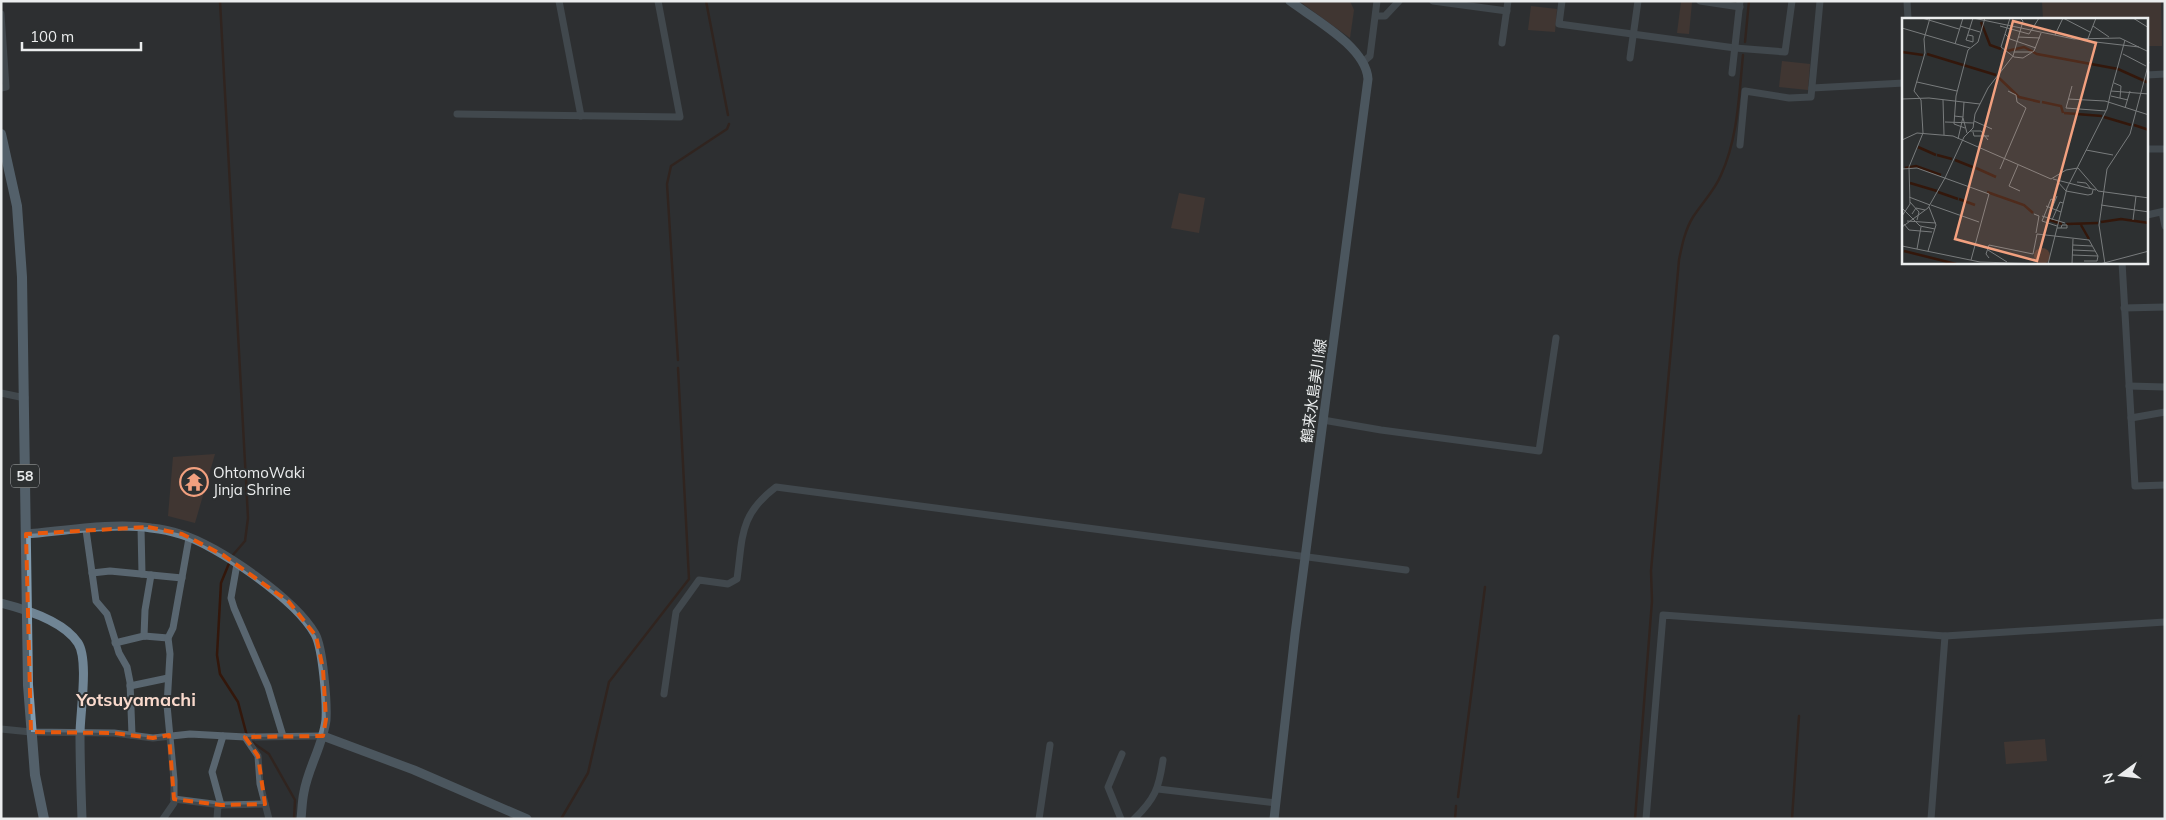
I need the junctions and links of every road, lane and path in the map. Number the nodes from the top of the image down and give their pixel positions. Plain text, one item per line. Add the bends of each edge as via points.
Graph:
1 (559, 1) edge
2 (658, 1) edge
3 (1290, 1) edge
4 (1378, 1) edge
5 (1399, 1) edge
6 (1434, 1) edge
7 (1508, 1) edge
8 (1562, 1) edge
9 (1638, 1) edge
10 (1700, 1) edge
11 (1792, 1) edge
12 (1820, 1) edge
13 (1907, 1) edge
14 (1462, 3) edge
15 (1740, 4) edge
16 (1506, 11) junction
17 (1, 14) edge
18 (1377, 16) junction
19 (1908, 18) edge
20 (1632, 34) junction
21 (1502, 43) dead end
22 (1735, 48) junction
23 (1630, 58) dead end
24 (1364, 62) junction
25 (1732, 73) dead end
26 (2165, 74) edge
27 (2148, 75) edge
28 (1902, 83) edge
29 (1, 88) edge
30 (1812, 88) junction
31 (457, 114) dead end
32 (581, 116) junction
33 (1, 134) edge
34 (1740, 145) dead end
35 (2148, 149) edge
36 (2165, 149) edge
37 (2163, 212) edge
38 (2148, 215) edge
39 (2165, 226) edge
40 (2122, 264) edge
41 (2165, 306) edge
42 (2124, 308) junction
43 (1556, 338) dead end
44 (2129, 386) junction
45 (2165, 387) edge
46 (1, 393) edge
47 (25, 398) junction
48 (2165, 412) edge
49 (2131, 418) junction
50 (1323, 420) junction
51 (2165, 485) edge
52 (141, 528) junction
53 (86, 530) junction
54 (26, 534) junction
55 (189, 538) junction
56 (1305, 555) junction
57 (237, 564) junction
58 (1406, 570) dead end
59 (92, 573) junction
60 (142, 574) junction
61 (152, 575) junction
62 (182, 578) junction
63 (1, 603) edge
64 (27, 609) junction
65 (2165, 622) edge
66 (144, 636) junction
67 (1945, 636) junction
68 (168, 638) junction
69 (115, 643) junction
70 (168, 678) junction
71 (130, 686) junction
72 (664, 694) dead end
73 (1, 729) edge
74 (31, 732) junction
75 (80, 732) junction
76 (132, 735) junction
77 (169, 735) junction
78 (223, 736) junction
79 (283, 736) junction
80 (322, 736) junction
81 (245, 737) junction
82 (1050, 744) dead end
83 (1122, 754) dead end
84 (1163, 760) dead end
85 (1158, 788) junction
86 (174, 799) junction
87 (1276, 803) junction
88 (265, 804) junction
89 (219, 805) junction
90 (44, 819) edge
91 (82, 819) edge
92 (163, 819) edge
93 (217, 819) edge
94 (269, 819) edge
95 (301, 819) edge
96 (527, 819) edge
97 (1039, 819) edge
98 (1121, 819) edge
99 (1134, 819) edge
100 (1274, 819) edge
101 (1646, 819) edge
102 (1931, 819) edge

1 - 32 street
2 - 32 street via 680,117
3 - 24 street via 1336,35
4 - 18 street
5 - 18 street via 1385,16
6 - 14 street
7 - 16 street
8 - 20 street via 1559,24
9 - 20 street
10 - 15 street
11 - 22 street via 1786,52
12 - 30 street
13 - 19 street
14 - 16 street
15 - 22 street
16 - 21 street
17 - 29 street via 6,87
18 - 24 street via 1370,56
20 - 22 street
20 - 23 street
22 - 25 street
24 - 50 street, 鶴来水島美川線 via 1368,79 1366,98
26 - 27 street
28 - 30 street
30 - 34 street via 1811,97 1789,98 1744,91
31 - 32 street
33 - 47 main road, 58 via 16,206 22,277
35 - 36 street
37 - 38 street
37 - 39 street
40 - 42 street
41 - 42 street
42 - 44 street
43 - 50 street via 1539,451
44 - 45 street
44 - 49 street
46 - 47 street
47 - 54 main road, 58
48 - 49 street
49 - 51 street via 2135,486
50 - 56 street, 鶴来水島美川線
52 - 53 street
52 - 55 street
52 - 60 street
53 - 54 street
53 - 59 street
54 - 64 main road, 58
55 - 57 street
55 - 62 street
56 - 58 street
56 - 72 street via 776,487 758,500 745,522 737,579 728,584 699,580 676,612
56 - 87 street, 鶴来水島美川線
57 - 79 street via 231,598 268,687
57 - 80 street via 289,602 305,618 316,636 323,670 326,719
59 - 60 street
59 - 69 street via 96,601 107,614
60 - 61 street
61 - 62 street
61 - 66 street
62 - 68 street via 173,628
63 - 64 street
64 - 74 main road, 58
64 - 75 street via 58,625 79,644 84,674
65 - 67 street
66 - 68 street
66 - 69 street
67 - 101 street via 1662,615
67 - 102 street
68 - 70 street
69 - 71 street via 127,667
70 - 71 street
70 - 77 street
71 - 76 street
73 - 74 street
74 - 75 street
74 - 90 main road, 58
75 - 76 street
75 - 91 street
76 - 77 street via 154,738
77 - 78 street
77 - 86 street
78 - 81 street
78 - 89 street via 212,772
79 - 80 street
79 - 81 street
80 - 95 street via 304,792
80 - 96 street via 414,770
81 - 88 street via 258,756
82 - 97 street
83 - 98 street via 1108,787
84 - 85 street
85 - 87 street
85 - 99 street via 1152,800
86 - 89 street
86 - 92 street
87 - 100 street, 鶴来水島美川線
88 - 89 street
88 - 94 street
89 - 93 street

